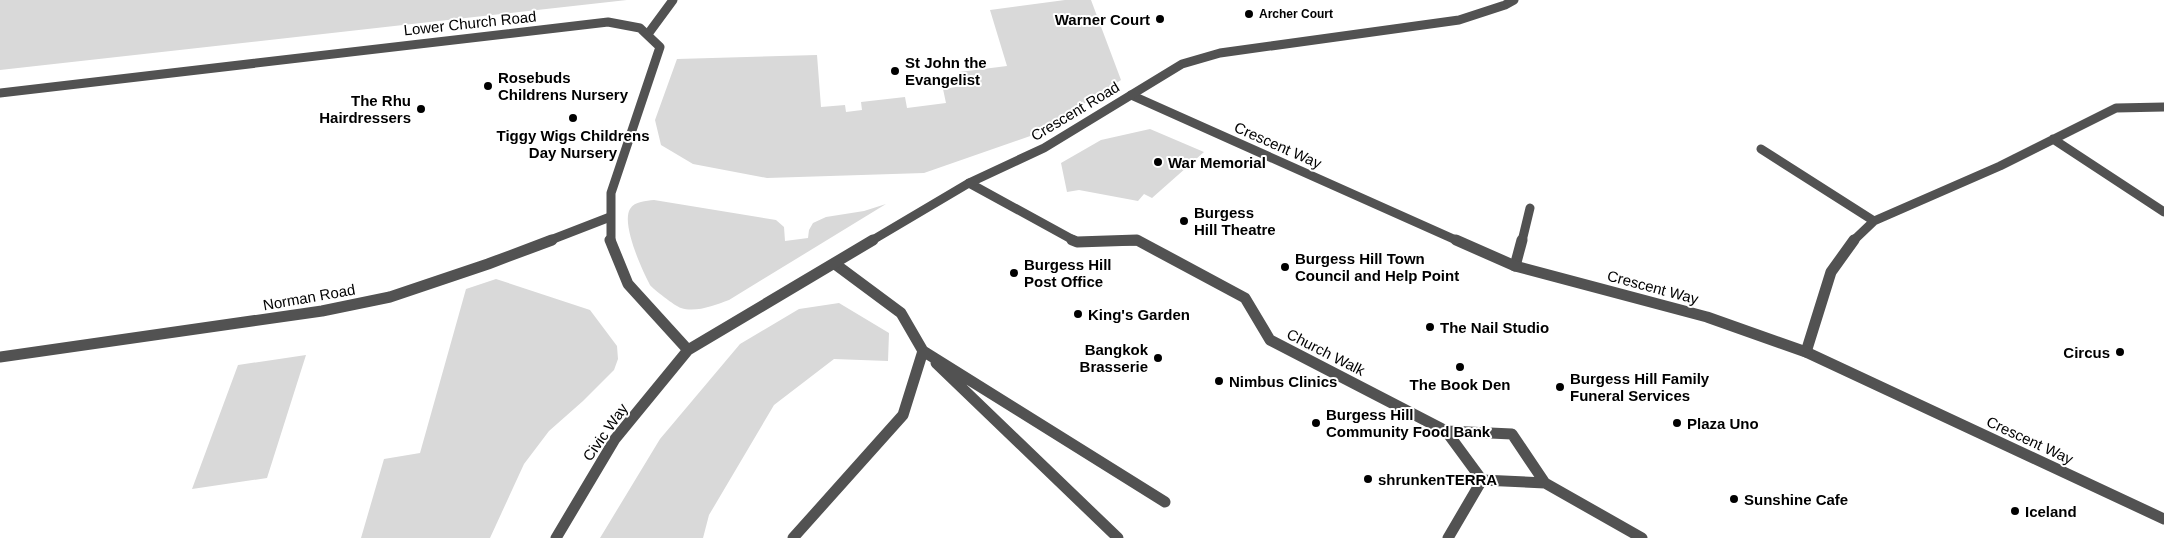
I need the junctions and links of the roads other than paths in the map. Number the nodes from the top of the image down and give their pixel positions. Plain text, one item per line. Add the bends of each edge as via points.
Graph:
1 (673, 0) edge
2 (1514, 0) edge
3 (648, 34) junction
4 (0, 93) edge
5 (1131, 95) junction
6 (2164, 107) edge
7 (2053, 139) junction
8 (1761, 149) dead end
9 (969, 183) junction
10 (1530, 208) dead end
11 (2164, 212) edge
12 (610, 217) junction
13 (1874, 221) junction
14 (835, 264) junction
15 (1515, 266) junction
16 (688, 350) junction
17 (923, 351) junction
18 (1806, 352) junction
19 (0, 358) edge
20 (1446, 431) junction
21 (1482, 480) junction
22 (1545, 484) junction
23 (1165, 502) dead end
24 (2164, 519) edge
25 (556, 538) edge
26 (793, 538) edge
27 (1118, 538) edge
28 (1448, 538) edge
29 (1642, 538) edge

1 - 3 street
2 - 5 street, Crescent Road via 1459,20 1220,53 1182,64
3 - 4 street, Lower Church Road via 640,28 608,22
3 - 12 street via 660,47 611,193
5 - 9 street, Crescent Road via 1044,148
5 - 15 street, Crescent Way
6 - 7 street via 2116,108
7 - 11 street
7 - 13 street
8 - 13 street
9 - 14 street, Crescent Road
9 - 20 street, Church Walk via 1077,242 1137,240 1245,298 1270,340
10 - 15 street
12 - 16 street via 610,239 628,284
12 - 19 street, Norman Road via 390,297 322,311
13 - 18 street via 1857,235 1831,272
14 - 16 street, Crescent Road
14 - 17 street via 902,313
15 - 18 street, Crescent Way via 1707,317
16 - 25 street, Civic Way via 615,439
17 - 23 street
17 - 26 street via 903,415
17 - 27 street
18 - 24 street, Crescent Way
20 - 21 street
20 - 22 street, Church Walk via 1512,434
21 - 22 street
21 - 28 street
22 - 29 street, Church Walk

